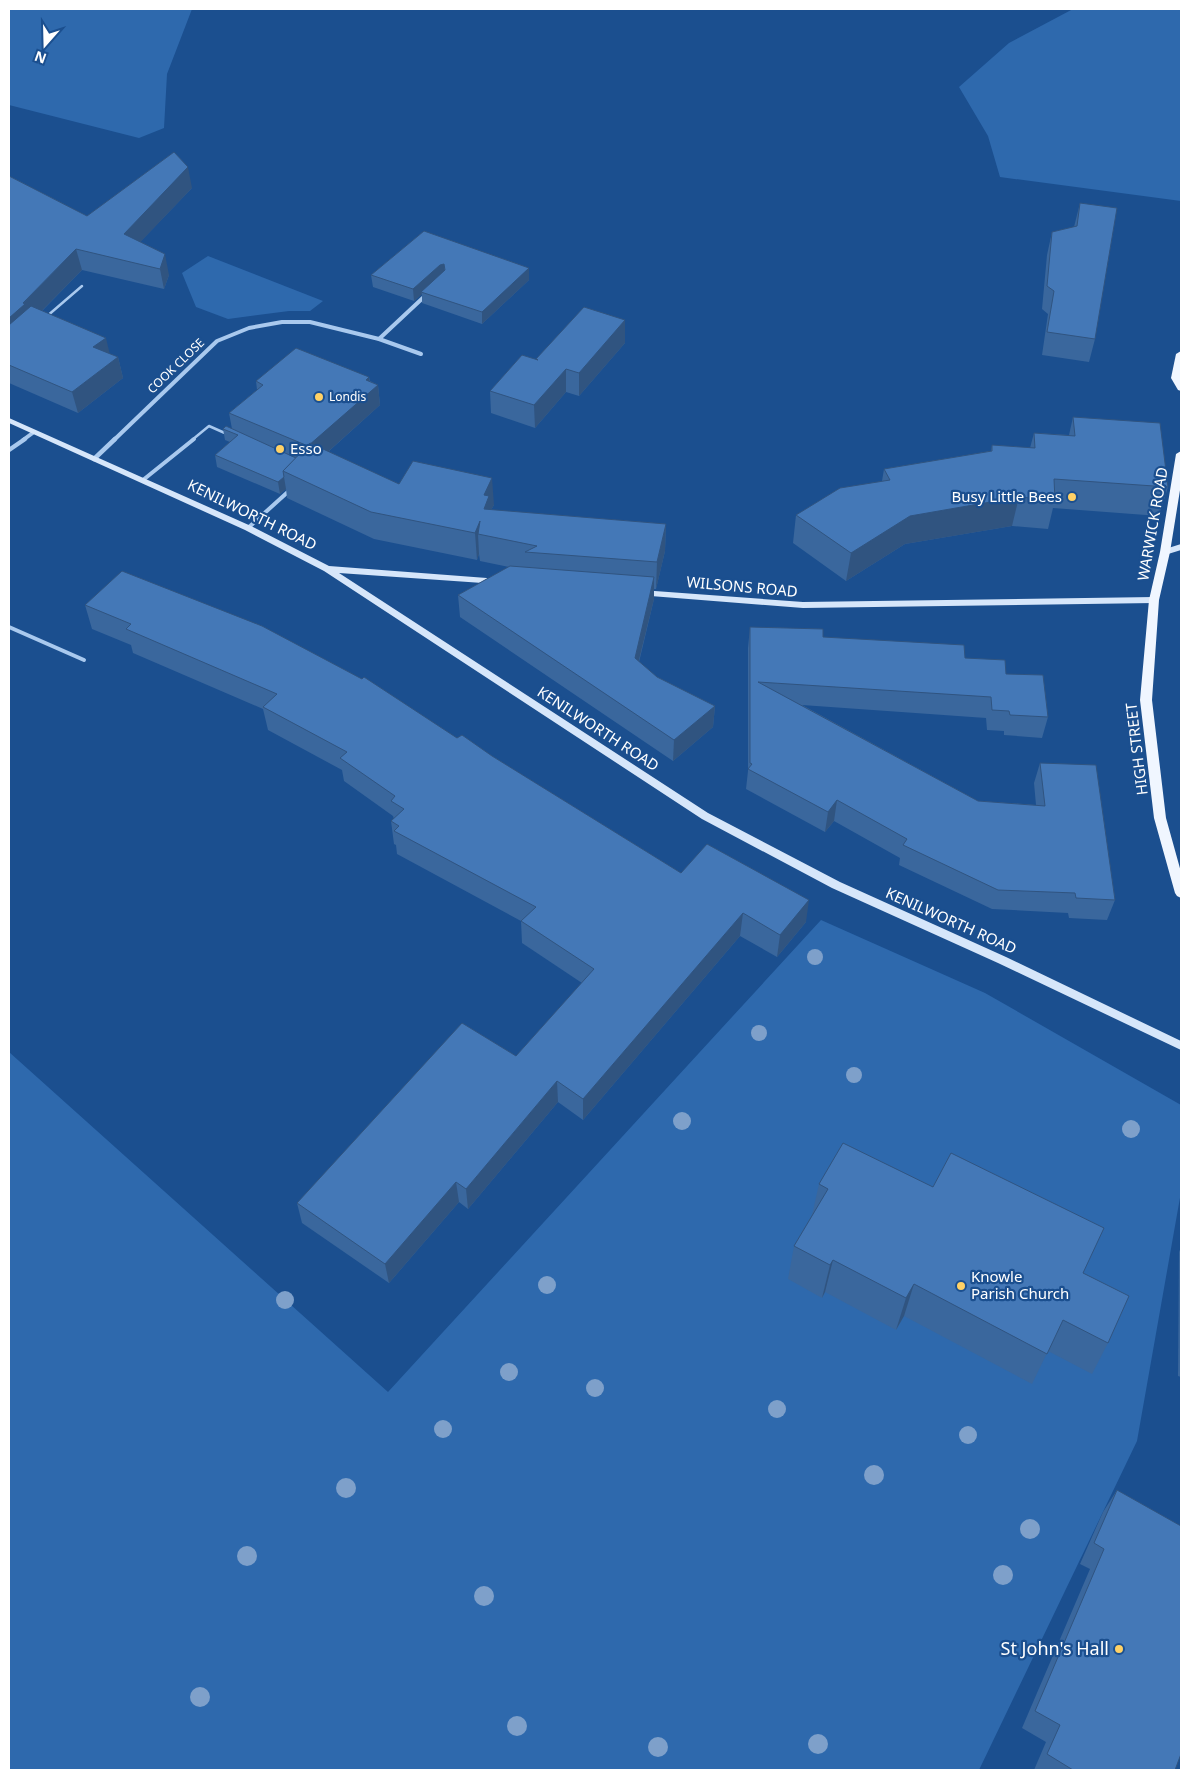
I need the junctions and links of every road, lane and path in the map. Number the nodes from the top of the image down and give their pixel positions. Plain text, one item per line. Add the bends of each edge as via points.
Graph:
1 (82, 286) dead end
2 (429, 293) edge
3 (40, 322) edge
4 (379, 339) junction
5 (421, 354) dead end
6 (1181, 354) edge
7 (1181, 388) edge
8 (9, 420) edge
9 (34, 432) junction
10 (234, 437) edge
11 (9, 450) edge
12 (1181, 454) edge
13 (94, 459) junction
14 (143, 480) junction
15 (297, 484) edge
16 (1179, 487) edge
17 (248, 528) junction
18 (1181, 547) edge
19 (1165, 552) junction
20 (327, 569) junction
21 (507, 582) edge
22 (636, 592) edge
23 (1154, 600) junction
24 (9, 627) edge
25 (84, 660) dead end
26 (1181, 893) edge
27 (1181, 1046) edge

1 - 3 lane
2 - 4 street
4 - 5 street, COOK CLOSE
4 - 13 street, COOK CLOSE via 310,322 282,322 249,328 217,341
6 - 7 main road via 1176,378
8 - 9 main road, KENILWORTH ROAD
9 - 11 street
9 - 13 main road, KENILWORTH ROAD
10 - 14 lane via 209,426
12 - 16 main road, WARWICK ROAD
13 - 14 main road, KENILWORTH ROAD
14 - 17 main road, KENILWORTH ROAD
15 - 17 lane
16 - 19 main road, WARWICK ROAD
17 - 20 main road, KENILWORTH ROAD
18 - 19 main road
19 - 23 main road, WARWICK ROAD
20 - 21 main road
20 - 27 main road, KENILWORTH ROAD via 704,816 836,885
22 - 23 main road, WILSONS ROAD via 803,606
23 - 26 main road, HIGH STREET via 1146,700 1160,818
24 - 25 lane

